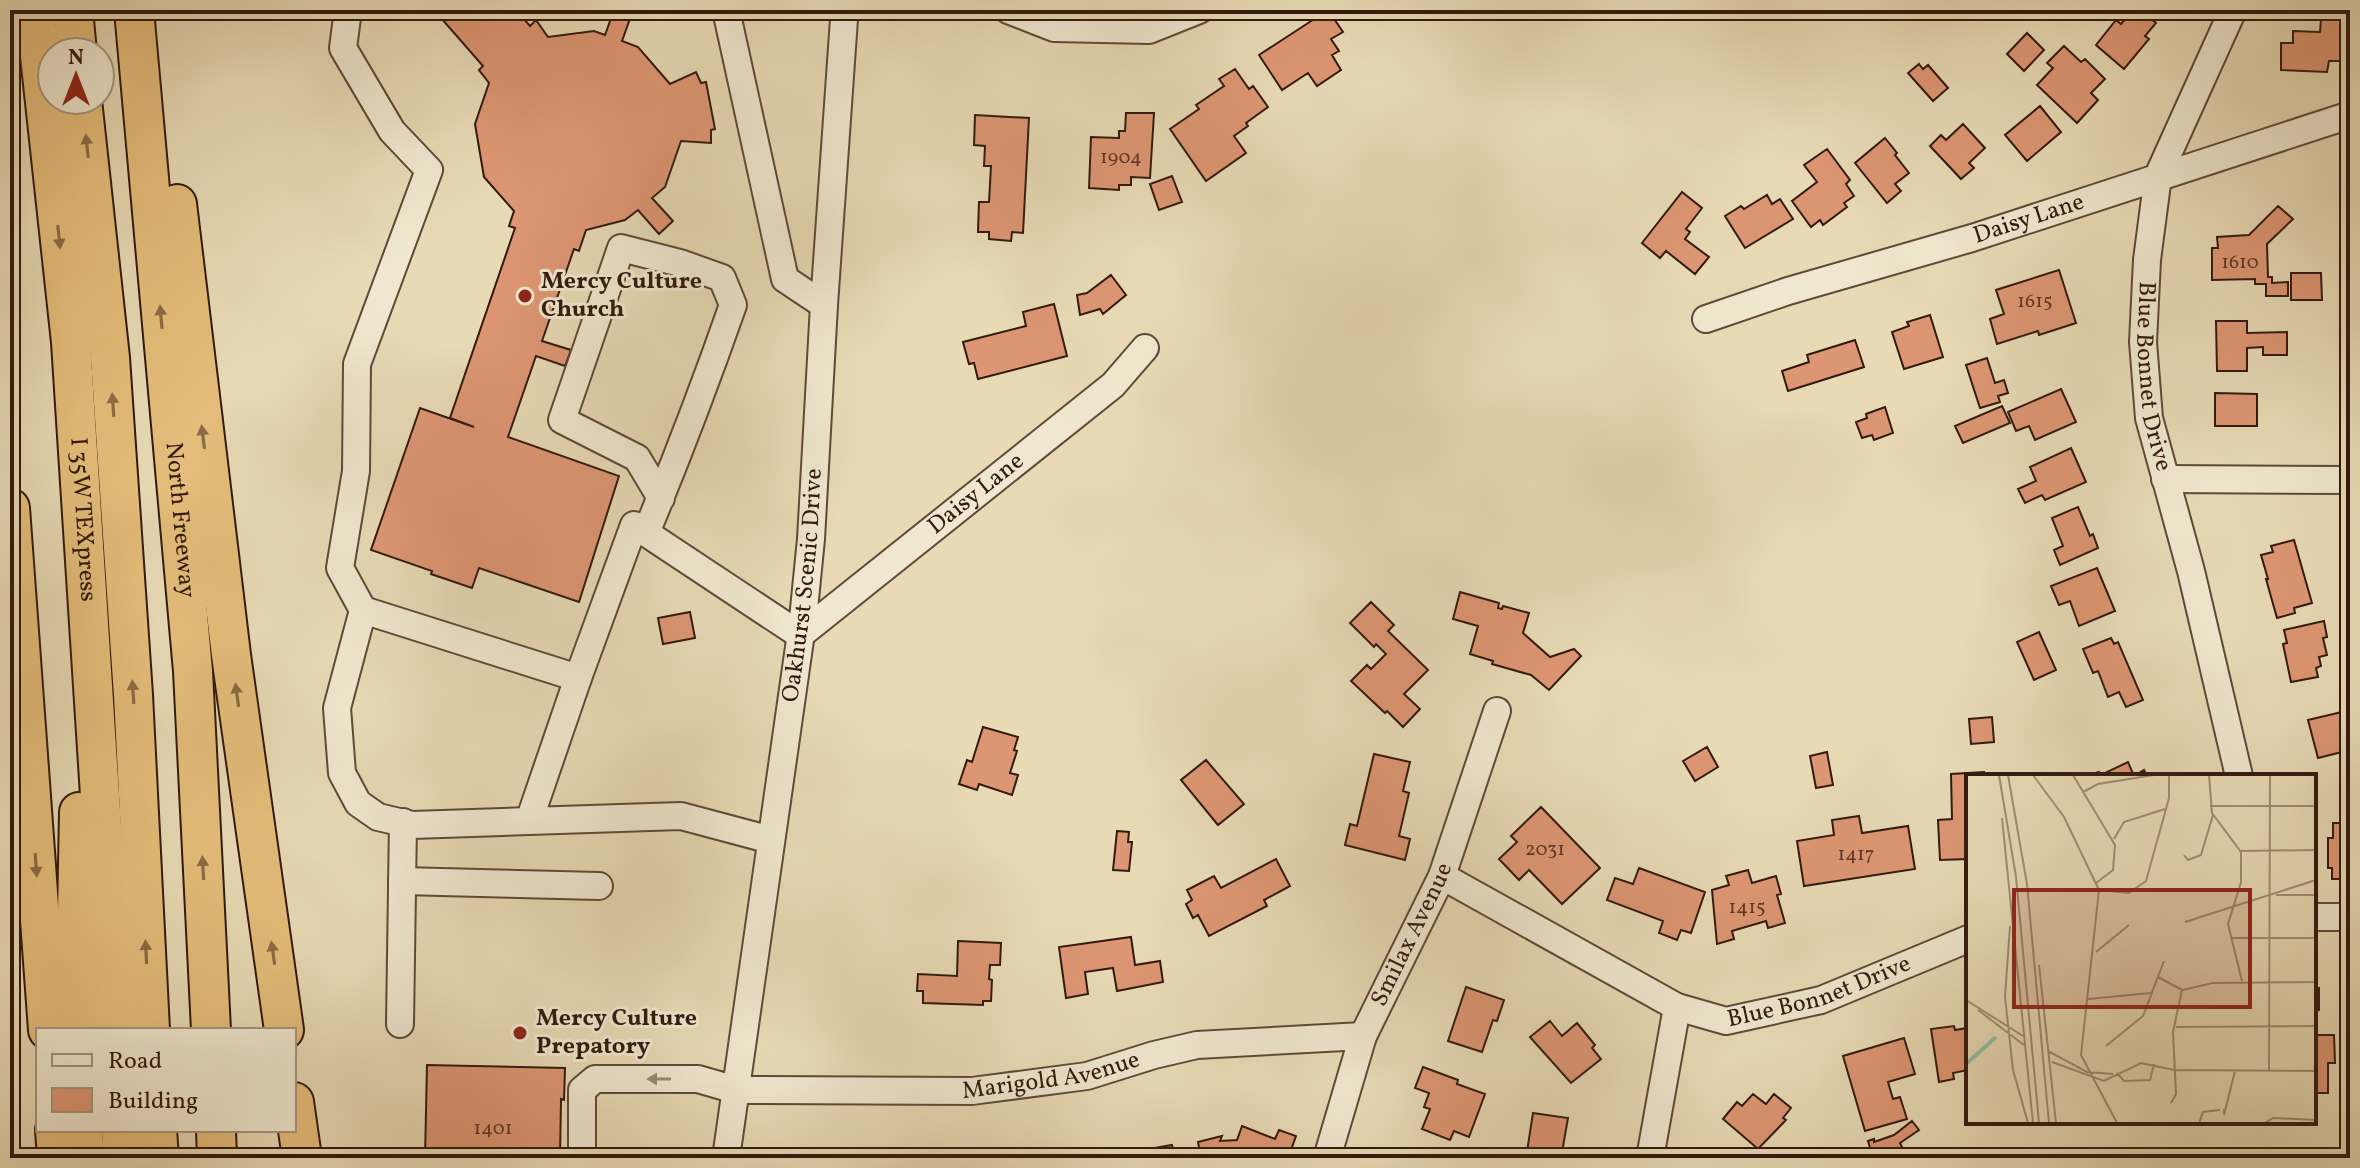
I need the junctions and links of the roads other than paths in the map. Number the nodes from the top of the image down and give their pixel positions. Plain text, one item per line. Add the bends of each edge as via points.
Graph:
1 (35, 10) edge
2 (73, 10) edge
3 (134, 10) edge
4 (348, 10) edge
5 (726, 10) edge
6 (847, 10) edge
7 (1008, 10) edge
8 (1199, 10) edge
9 (2233, 10) edge
10 (75, 36) edge
11 (149, 85) junction
12 (2350, 115) edge
13 (85, 116) edge
14 (2158, 176) junction
15 (824, 305) junction
16 (1706, 319) dead end
17 (1145, 348) dead end
18 (2165, 479) junction
19 (2350, 480) edge
20 (661, 498) junction
21 (10, 508) edge
22 (84, 529) junction
23 (646, 533) junction
24 (363, 610) junction
25 (800, 635) junction
26 (578, 678) junction
27 (1497, 711) dead end
28 (2236, 764) edge
29 (529, 821) junction
30 (403, 822) junction
31 (771, 840) junction
32 (1442, 876) junction
33 (402, 881) junction
34 (599, 886) dead end
35 (2316, 917) edge
36 (2350, 917) edge
37 (1966, 940) edge
38 (1677, 1007) junction
39 (1726, 1021) junction
40 (400, 1024) dead end
41 (48, 1028) edge
42 (79, 1028) edge
43 (115, 1028) edge
44 (150, 1028) edge
45 (211, 1028) edge
46 (284, 1028) edge
47 (1363, 1036) junction
48 (1666, 1060) junction
49 (736, 1090) junction
50 (296, 1116) edge
51 (55, 1132) edge
52 (83, 1132) edge
53 (121, 1132) edge
54 (157, 1132) edge
55 (216, 1132) edge
56 (57, 1158) edge
57 (85, 1158) edge
58 (123, 1158) edge
59 (159, 1158) edge
60 (217, 1158) edge
61 (302, 1158) edge
62 (582, 1158) edge
63 (726, 1158) edge
64 (1327, 1158) edge
65 (1650, 1158) edge

1 -> 22 highway, I 35W TEXpress via 71,342
2 - 10 highway
3 - 11 highway, North Freeway
4 - 24 street via 343,48 392,131 429,170 357,364 356,471 340,568
5 - 15 street via 785,279
6 - 15 street, Oakhurst Scenic Drive
7 - 8 street via 1054,28 1149,30
9 - 14 street, Blue Bonnet Drive
45 -> 11 highway, North Freeway via 193,671
46 -> 11 highway
12 - 14 street, Daisy Lane
44 -> 13 highway, I 35W TEXpress via 112,388
14 - 16 street, Daisy Lane
14 - 18 street, Blue Bonnet Drive via 2143,342 2149,418
15 - 25 street, Oakhurst Scenic Drive via 811,539
17 - 25 street, Daisy Lane via 1113,385
18 - 19 street
18 - 28 street, Blue Bonnet Drive
20 - 20 street via 733,305 722,278 621,248 562,420 637,458
20 - 23 street
21 -> 41 highway
22 - 42 highway
22 - 43 highway, I 35W TEXpress
23 - 25 street
23 - 26 street via 634,525
24 - 26 street
24 - 30 street via 337,708 342,773 358,803 378,817
25 - 31 street, Oakhurst Scenic Drive
26 - 29 street
27 - 32 street, Smilax Avenue
29 - 30 street
29 - 31 street via 681,816
30 - 33 street
31 - 49 street, Oakhurst Scenic Drive
32 - 38 street
32 - 47 street, Smilax Avenue
33 - 34 street
33 - 40 street
35 - 36 street
37 - 39 street, Blue Bonnet Drive via 1821,1000
38 - 39 street, Blue Bonnet Drive
38 - 48 street
39 - 48 street via 1684,1038
47 - 49 street, Marigold Avenue via 1197,1045 1087,1076 972,1091
47 - 64 street, Smilax Avenue
48 - 65 street
49 -> 62 street, Marigold Avenue via 698,1079 595,1079 582,1090
49 - 63 street, Oakhurst Scenic Drive
50 - 61 highway
51 - 56 highway
52 - 57 highway
53 - 58 highway
54 - 59 highway
55 - 60 highway

